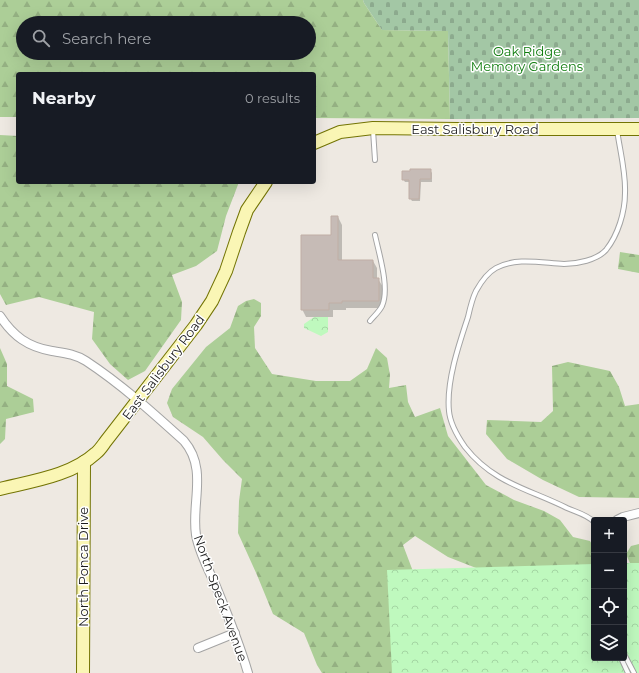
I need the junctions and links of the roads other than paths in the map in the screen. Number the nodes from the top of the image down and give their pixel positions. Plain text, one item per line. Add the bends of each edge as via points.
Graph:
1 (373, 128) junction
2 (617, 129) junction
3 (639, 129) edge
4 (316, 142) edge
5 (375, 160) dead end
6 (265, 184) edge
7 (375, 235) dead end
8 (0, 316) edge
9 (370, 321) dead end
10 (138, 400) junction
11 (84, 462) junction
12 (0, 489) edge
13 (639, 513) edge
14 (623, 517) edge
15 (591, 520) edge
16 (235, 633) junction
17 (198, 648) dead end
18 (627, 660) edge
19 (622, 661) edge
20 (83, 673) edge
21 (248, 673) edge
22 (628, 673) edge
23 (634, 673) edge

1 - 2 street, East Salisbury Road
1 - 4 street, East Salisbury Road via 340,132
1 - 5 lane
2 - 3 street, East Salisbury Road
2 - 15 lane via 625,195 620,222 611,241 598,256 586,261 566,264 508,263 486,276 475,293 461,336 449,388 449,413 453,424 465,446 484,466 495,476
6 - 10 street, East Salisbury Road via 247,210 226,271 212,301
7 - 9 lane via 384,278 384,292 381,307
8 - 10 street, North Speck Avenue via 22,340 86,361
10 - 11 street, East Salisbury Road via 96,453
10 - 16 street, North Speck Avenue via 184,441 194,455 197,482 196,536
11 - 12 street, East Salisbury Road via 58,474
11 - 20 street, North Ponca Drive
13 - 14 street
16 - 17 street
16 - 21 street, North Speck Avenue
18 - 23 lane
19 - 22 lane

